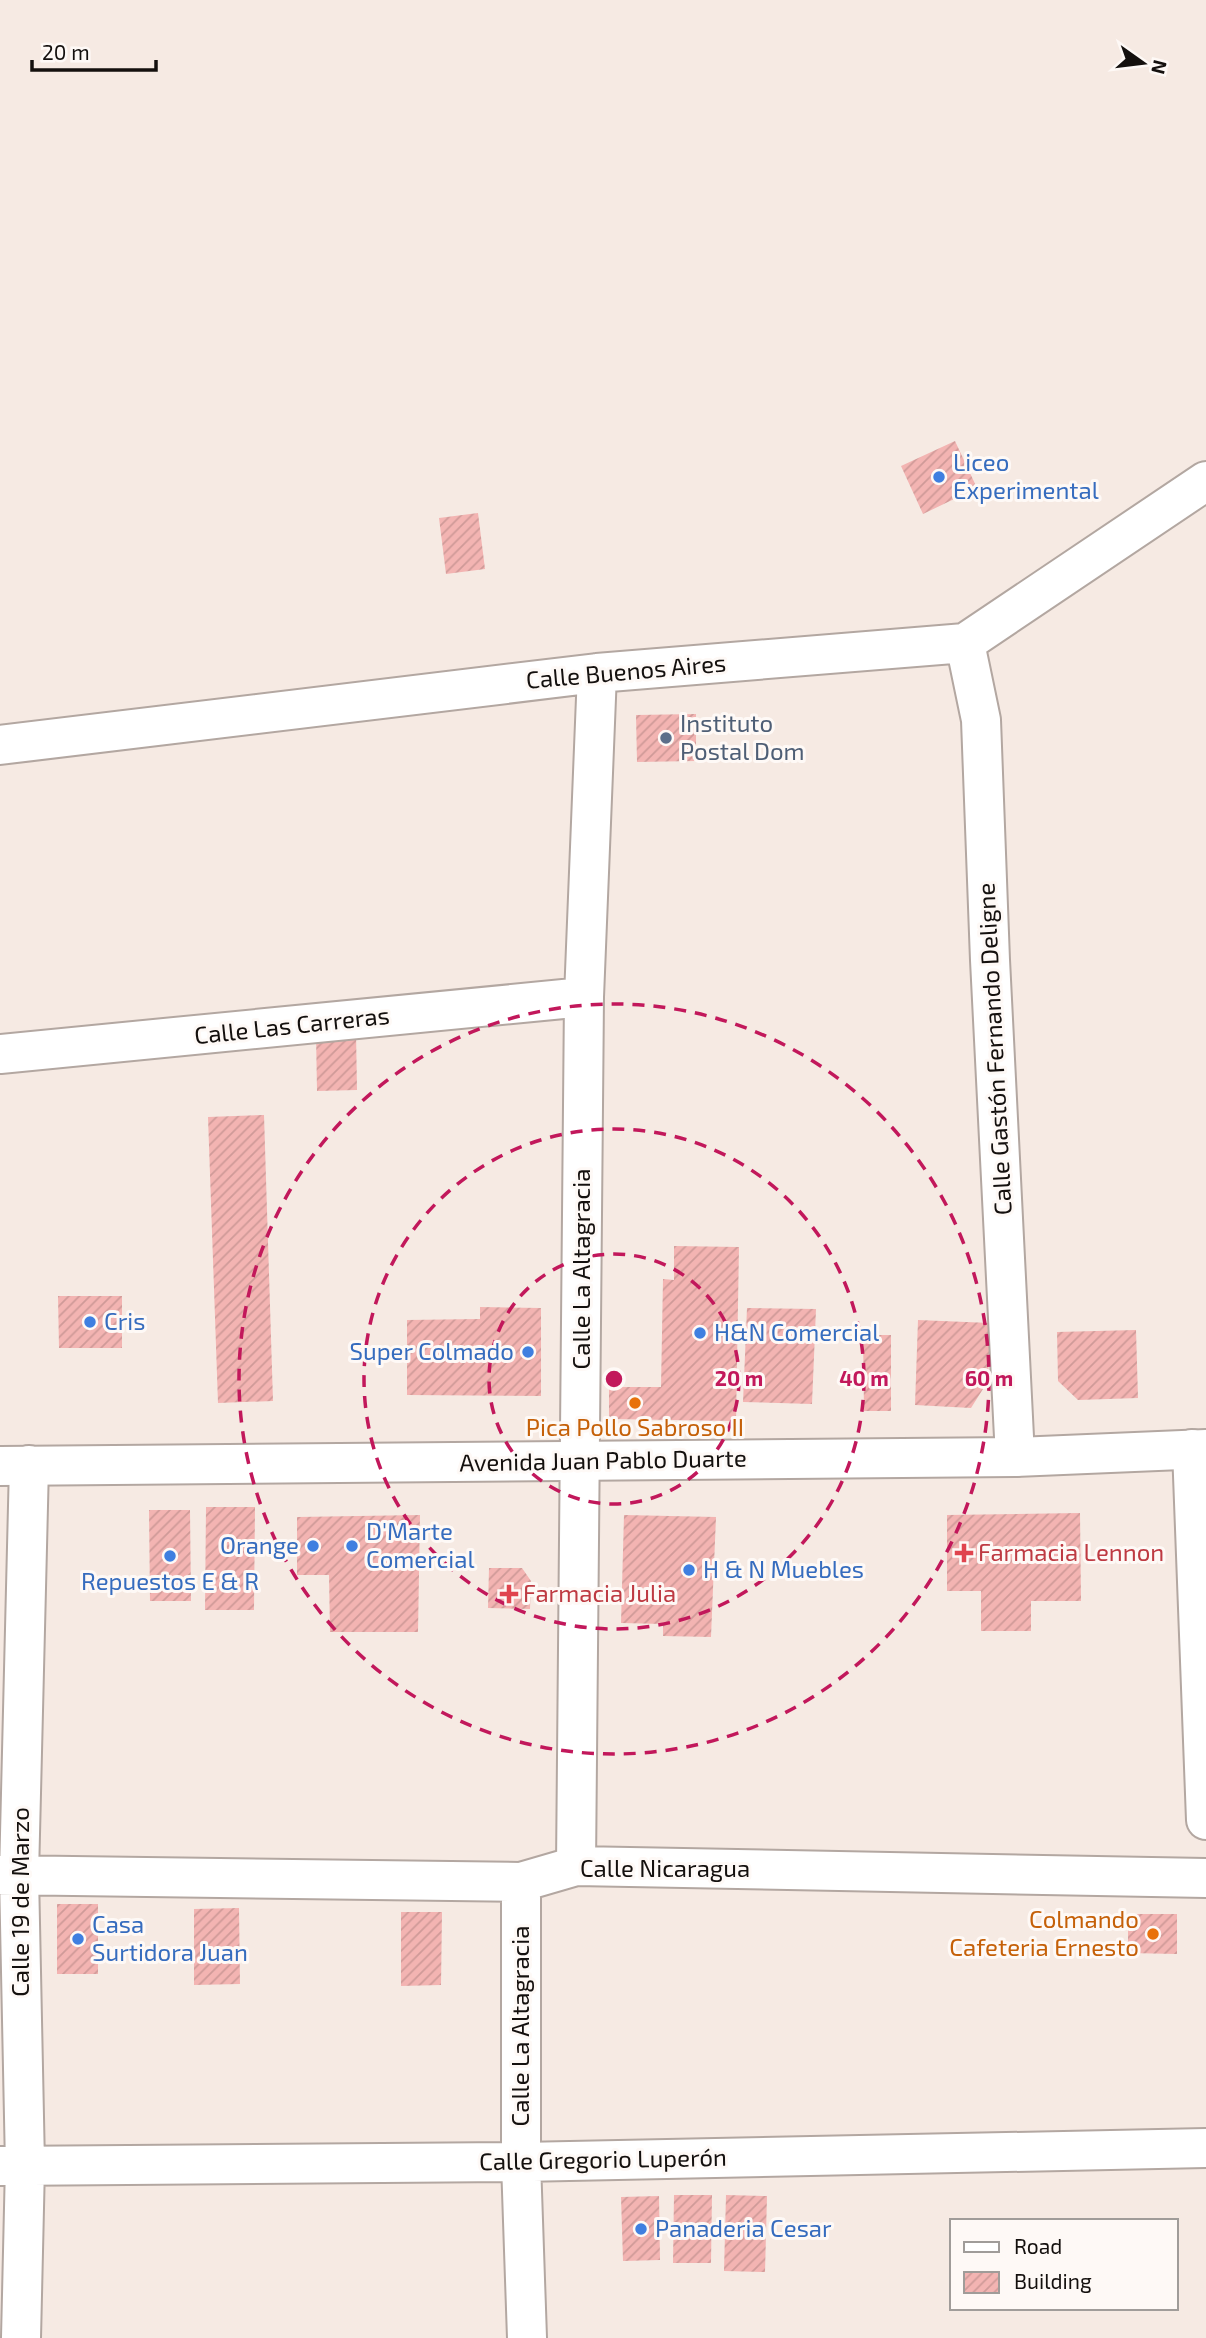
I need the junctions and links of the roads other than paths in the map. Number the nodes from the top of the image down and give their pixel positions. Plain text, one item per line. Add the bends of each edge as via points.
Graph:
1 (1206, 481) edge
2 (965, 643) junction
3 (597, 673) junction
4 (0, 745) edge
5 (584, 997) junction
6 (0, 1054) edge
7 (1199, 1449) edge
8 (1015, 1457) junction
9 (581, 1462) junction
10 (15, 1465) edge
11 (1206, 1820) edge
12 (576, 1866) junction
13 (9, 1875) edge
14 (1206, 1878) edge
15 (521, 1882) junction
16 (1206, 2148) edge
17 (521, 2162) junction
18 (12, 2166) edge
19 (22, 2338) edge
20 (527, 2338) edge

1 - 2 street, Calle Buenos Aires
2 - 3 street, Calle Buenos Aires
2 - 8 street, Calle Gastón Fernando Deligne via 981,720
3 - 4 street, Calle Buenos Aires
3 - 5 street, Calle La Altagracia
5 - 6 street, Calle Las Carreras
5 - 9 street, Calle La Altagracia
7 - 8 street, Avenida Juan Pablo Duarte
7 - 11 street
8 - 9 street, Avenida Juan Pablo Duarte
9 - 10 street, Avenida Juan Pablo Duarte
9 - 12 street, Calle La Altagracia
10 - 13 street, Calle 19 de Marzo
12 - 14 street, Calle Nicaragua
12 - 15 street, Calle Nicaragua
13 - 15 street, Calle Nicaragua
13 - 18 street, Calle 19 de Marzo
15 - 17 street, Calle La Altagracia
16 - 17 street, Calle Gregorio Luperón
17 - 18 street, Calle Gregorio Luperón
17 - 20 street, Calle La Altagracia
18 - 19 street, Calle 19 de Marzo

